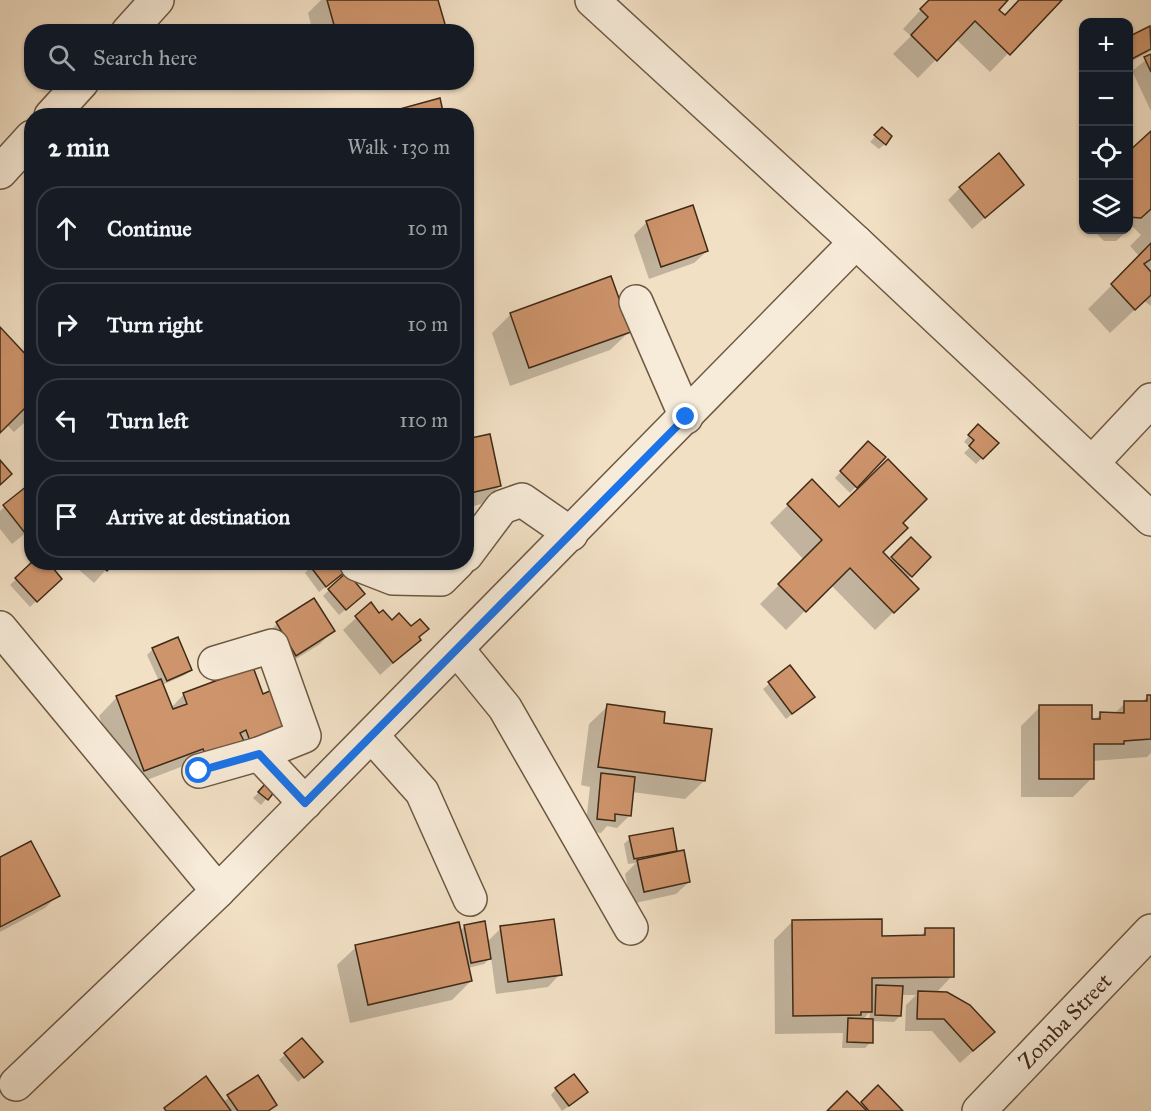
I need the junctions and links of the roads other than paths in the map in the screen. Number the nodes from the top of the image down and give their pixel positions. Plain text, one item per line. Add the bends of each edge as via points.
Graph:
1 (157, 0) edge
2 (592, 0) edge
3 (135, 24) edge
4 (75, 90) edge
5 (58, 108) edge
6 (24, 146) edge
7 (0, 172) edge
8 (856, 242) junction
9 (636, 302) dead end
10 (1151, 400) edge
11 (686, 417) junction
12 (1092, 463) junction
13 (1151, 519) edge
14 (571, 534) junction
15 (474, 544) edge
16 (372, 570) edge
17 (450, 570) edge
18 (0, 628) edge
19 (457, 649) junction
20 (215, 663) dead end
21 (372, 736) junction
22 (259, 754) junction
23 (199, 771) dead end
24 (305, 803) junction
25 (218, 891) junction
26 (470, 898) dead end
27 (631, 928) dead end
28 (1151, 931) edge
29 (16, 1084) dead end
30 (979, 1111) edge

1 - 3 street
2 - 8 street
4 - 5 street
6 - 7 street
8 - 11 street
8 - 12 street
9 - 11 street
10 - 12 street
11 - 14 street
12 - 13 street
14 - 15 street via 522,500 502,507
14 - 19 street
16 - 17 street via 393,578 441,579
18 - 25 street
19 - 21 street
19 - 27 street via 505,708
20 - 22 street via 272,646 304,736
21 - 24 street
21 - 26 street via 422,792
22 - 23 street
22 - 24 street
24 - 25 street
25 - 29 street
28 - 30 street, Zomba Street

